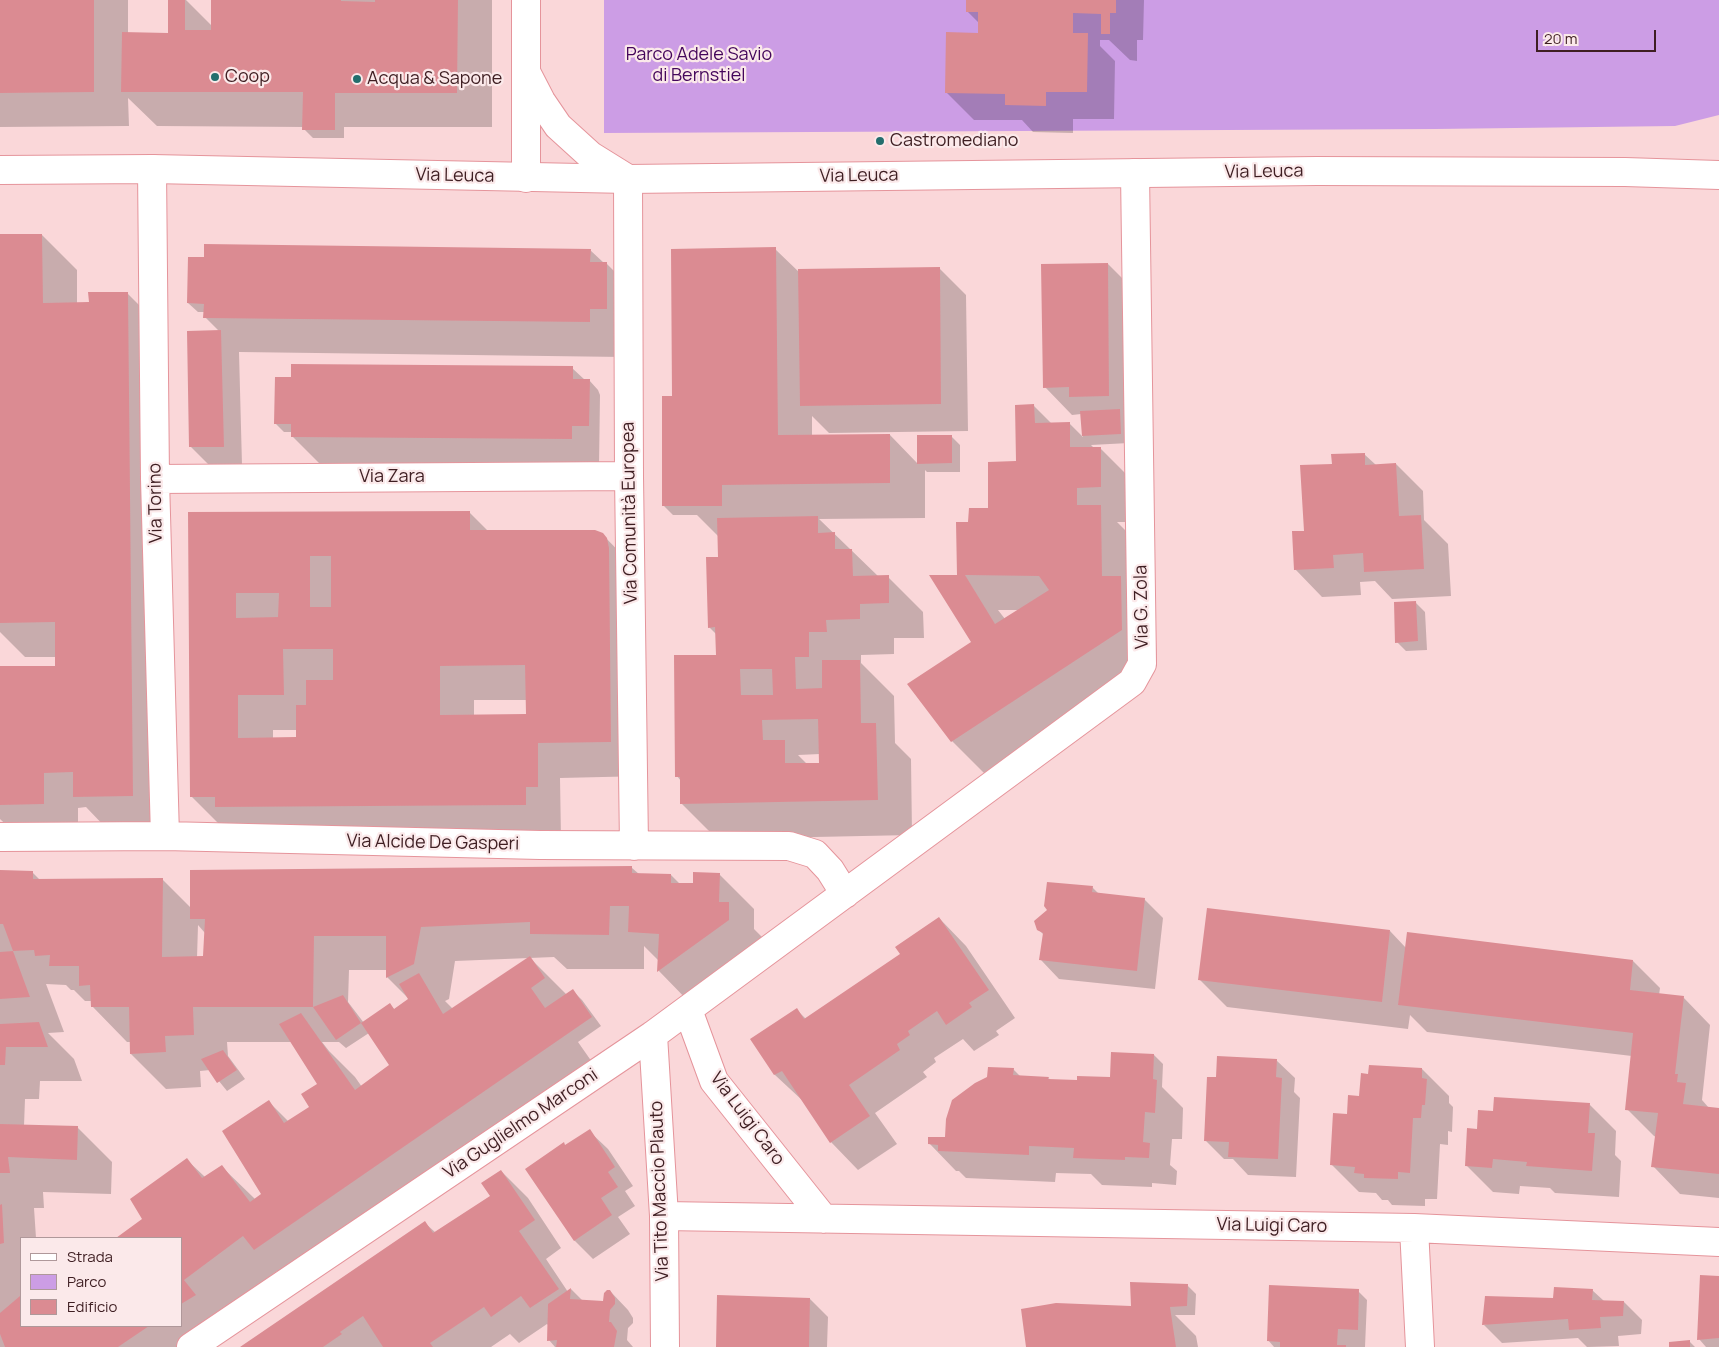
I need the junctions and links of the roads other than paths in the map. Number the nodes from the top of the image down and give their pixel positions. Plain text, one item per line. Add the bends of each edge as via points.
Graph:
1 (526, 0) edge
2 (526, 72) junction
3 (152, 169) junction
4 (0, 170) edge
5 (1135, 173) junction
6 (1719, 175) edge
7 (526, 178) junction
8 (628, 180) junction
9 (629, 476) junction
10 (155, 479) junction
11 (165, 836) junction
12 (0, 837) edge
13 (634, 846) junction
14 (845, 894) junction
15 (688, 1010) junction
16 (653, 1035) junction
17 (664, 1216) junction
18 (824, 1219) junction
19 (1414, 1228) junction
20 (1719, 1242) edge
21 (191, 1347) edge
22 (665, 1347) edge
23 (1420, 1347) edge

1 - 2 street
2 - 7 street
2 - 8 street via 558,126 591,156
3 - 4 street, Via Leuca
3 - 7 street, Via Leuca
3 - 10 street, Via Torino
5 - 6 street, Via Leuca via 1615,172
5 - 8 street, Via Leuca
5 - 14 street, Via G. Zola via 1142,664 1132,682
7 - 8 street, Via Leuca
8 - 9 street, Via Comunità Europea
9 - 10 street, Via Zara
9 - 13 street, Via Comunità Europea
10 - 11 street, Via Torino
11 - 12 street, Via Alcide De Gasperi
11 - 13 street, Via Alcide De Gasperi
13 - 14 street, Via Alcide De Gasperi via 789,846 815,854
14 - 15 street, Via Guglielmo Marconi
15 - 16 street, Via Guglielmo Marconi
15 - 18 street, Via Luigi Caro via 714,1081
16 - 17 street, Via Tito Maccio Plauto
16 - 21 street, Via Guglielmo Marconi
17 - 18 street, Via Luigi Caro
17 - 22 street, Via Tito Maccio Plauto
18 - 19 street, Via Luigi Caro
19 - 20 street, Via Luigi Caro
19 - 23 street

